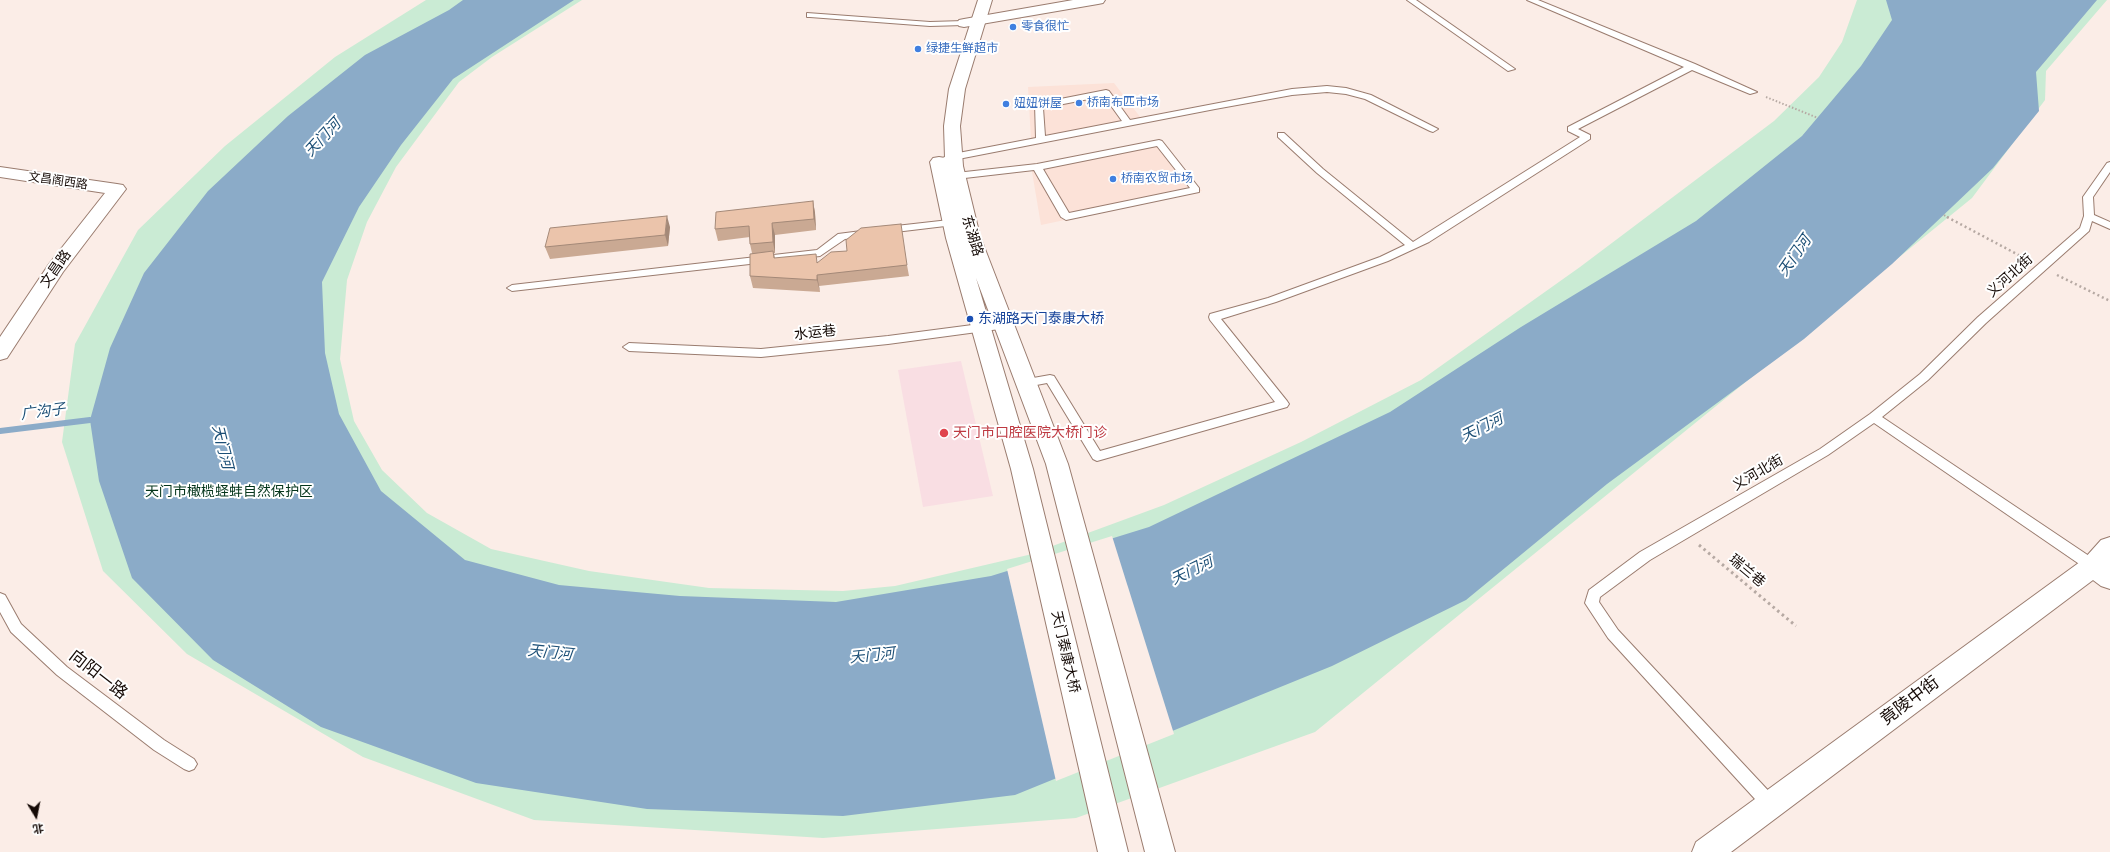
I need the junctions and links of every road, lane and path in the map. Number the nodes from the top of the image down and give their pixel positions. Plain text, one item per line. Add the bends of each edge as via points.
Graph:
1 (973, 0) edge
2 (985, 0) edge
3 (1098, 0) edge
4 (1411, 0) edge
5 (1531, 0) edge
6 (810, 14) dead end
7 (971, 22) junction
8 (1692, 66) junction
9 (1511, 69) dead end
10 (1753, 92) joint
11 (1818, 118) dead end
12 (1128, 123) junction
13 (1433, 129) dead end
14 (1281, 134) dead end
15 (1040, 140) junction
16 (946, 158) junction
17 (2110, 165) edge
18 (1037, 167) junction
19 (0, 172) edge
20 (956, 176) junction
21 (117, 189) joint
22 (1944, 215) dead end
23 (2089, 216) junction
24 (959, 222) junction
25 (2110, 226) edge
26 (1412, 246) junction
27 (2042, 267) junction
28 (512, 288) dead end
29 (2110, 301) edge
30 (1003, 325) junction
31 (980, 328) junction
32 (629, 347) dead end
33 (0, 353) edge
34 (1026, 383) junction
35 (1874, 418) junction
36 (1022, 469) joint
37 (1684, 533) junction
38 (2104, 564) edge
39 (0, 599) edge
40 (1796, 626) dead end
41 (189, 764) dead end
42 (1770, 805) junction
43 (1156, 840) edge
44 (1111, 844) edge
45 (1707, 852) edge

1 - 7 main road, 东湖路
2 - 7 main road, 东湖路
3 - 7 main road
4 - 9 lane
5 - 8 lane
6 - 7 lane via 930,24
7 - 16 main road, 东湖路 via 948,71 942,100 938,126
8 - 10 lane
8 - 26 lane via 1571,129 1587,137 1450,226
10 - 11 path
12 - 13 lane via 1292,92 1327,89 1368,97
12 - 15 lane
12 - 15 lane via 1106,93 1038,106
14 - 26 lane via 1320,171
15 - 16 lane
16 - 20 main road, 东湖路
16 - 24 main road, 东湖路
17 - 23 lane, 义河北街 via 2088,197
18 - 18 lane via 1158,142 1196,190 1066,217
18 - 20 lane
19 - 21 main road, 文昌阁西路
20 - 24 main road, 东湖路
21 - 33 main road, 文昌路 via 56,268
22 - 27 path
23 - 25 lane
23 - 27 lane, 义河北街 via 2085,229
24 - 28 lane via 842,236 820,253
24 - 30 main road, 东湖路
24 - 31 main road, 东湖路
26 - 34 lane via 1272,300 1214,317 1283,404 1097,456 1050,379
27 - 29 path
27 - 35 lane, 义河北街 via 1982,320 1924,377
30 - 31 lane, 水运巷
30 - 34 main road, 东湖路
31 - 32 lane, 水运巷 via 761,353
31 - 36 main road, 东湖路
34 - 43 main road, 东湖路 via 1057,464
35 - 37 lane, 义河北街 via 1824,452
35 - 38 lane
36 - 44 main road, 天门泰康大桥
37 - 40 path, 瑞兰巷
37 - 42 lane, 义河北街 via 1645,556 1594,594 1592,603 1613,634
38 - 42 main road, 竟陵中街
39 - 41 lane, 向阳一路 via 16,628 62,671 159,745
42 - 45 main road, 竟陵中街

